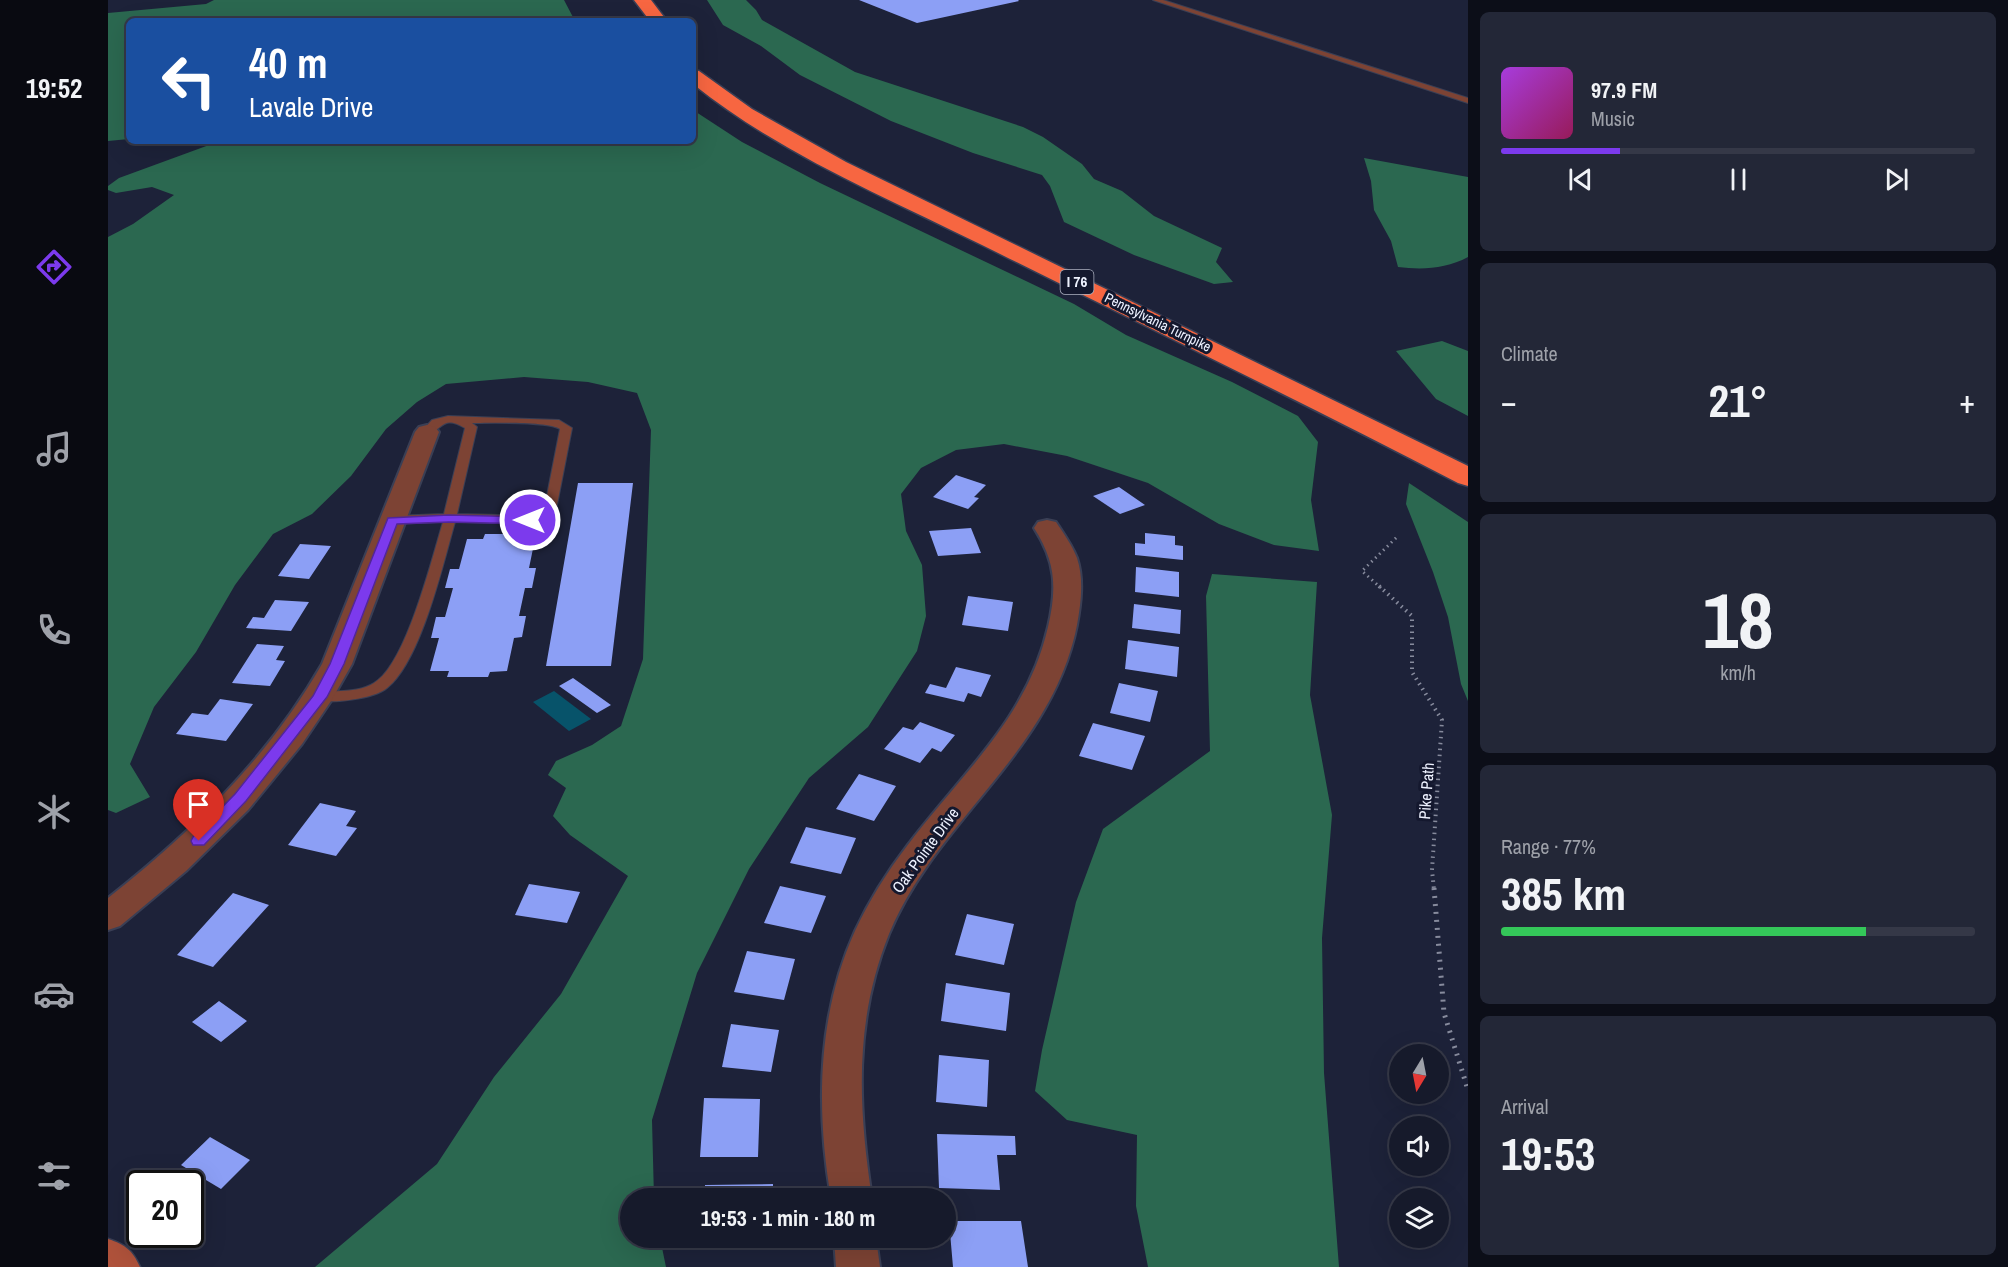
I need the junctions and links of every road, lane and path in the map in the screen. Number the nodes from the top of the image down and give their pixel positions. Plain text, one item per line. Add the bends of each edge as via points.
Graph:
1 (1156, 0) edge
2 (636, 9) edge
3 (653, 18) edge
4 (696, 57) edge
5 (696, 78) edge
6 (1468, 102) edge
7 (460, 419) junction
8 (427, 432) joint
9 (1468, 454) edge
10 (1468, 477) edge
11 (449, 518) junction
12 (392, 520) junction
13 (1047, 528) dead end
14 (1398, 536) dead end
15 (320, 697) junction
16 (108, 917) edge
17 (1468, 1090) edge
18 (850, 1188) edge
19 (856, 1248) edge
20 (108, 1261) edge
21 (115, 1267) edge
22 (858, 1267) edge

1 - 6 lane
2 - 3 highway
4 - 9 highway, Pennsylvania Turnpike / I 76 via 793,126
5 - 10 highway, Pennsylvania Turnpike / I 76 via 778,133 839,166
7 - 8 lane via 441,419
7 - 11 lane via 471,427
7 - 11 lane via 560,423 566,428 548,520
8 - 12 street
11 - 12 lane
11 - 15 lane via 402,661 382,684 354,695
12 - 15 street via 337,664
13 - 18 street, Oak Pointe Drive via 1061,550 1066,568 1067,602 1052,663 1039,695 1020,726 908,871 883,910 861,966 842,1048 841,1106
14 - 17 path, Pike Path via 1362,571 1412,616 1412,672 1442,720 1432,870 1444,1013
15 - 16 street via 234,805 199,841
19 - 22 street
20 - 21 main road

